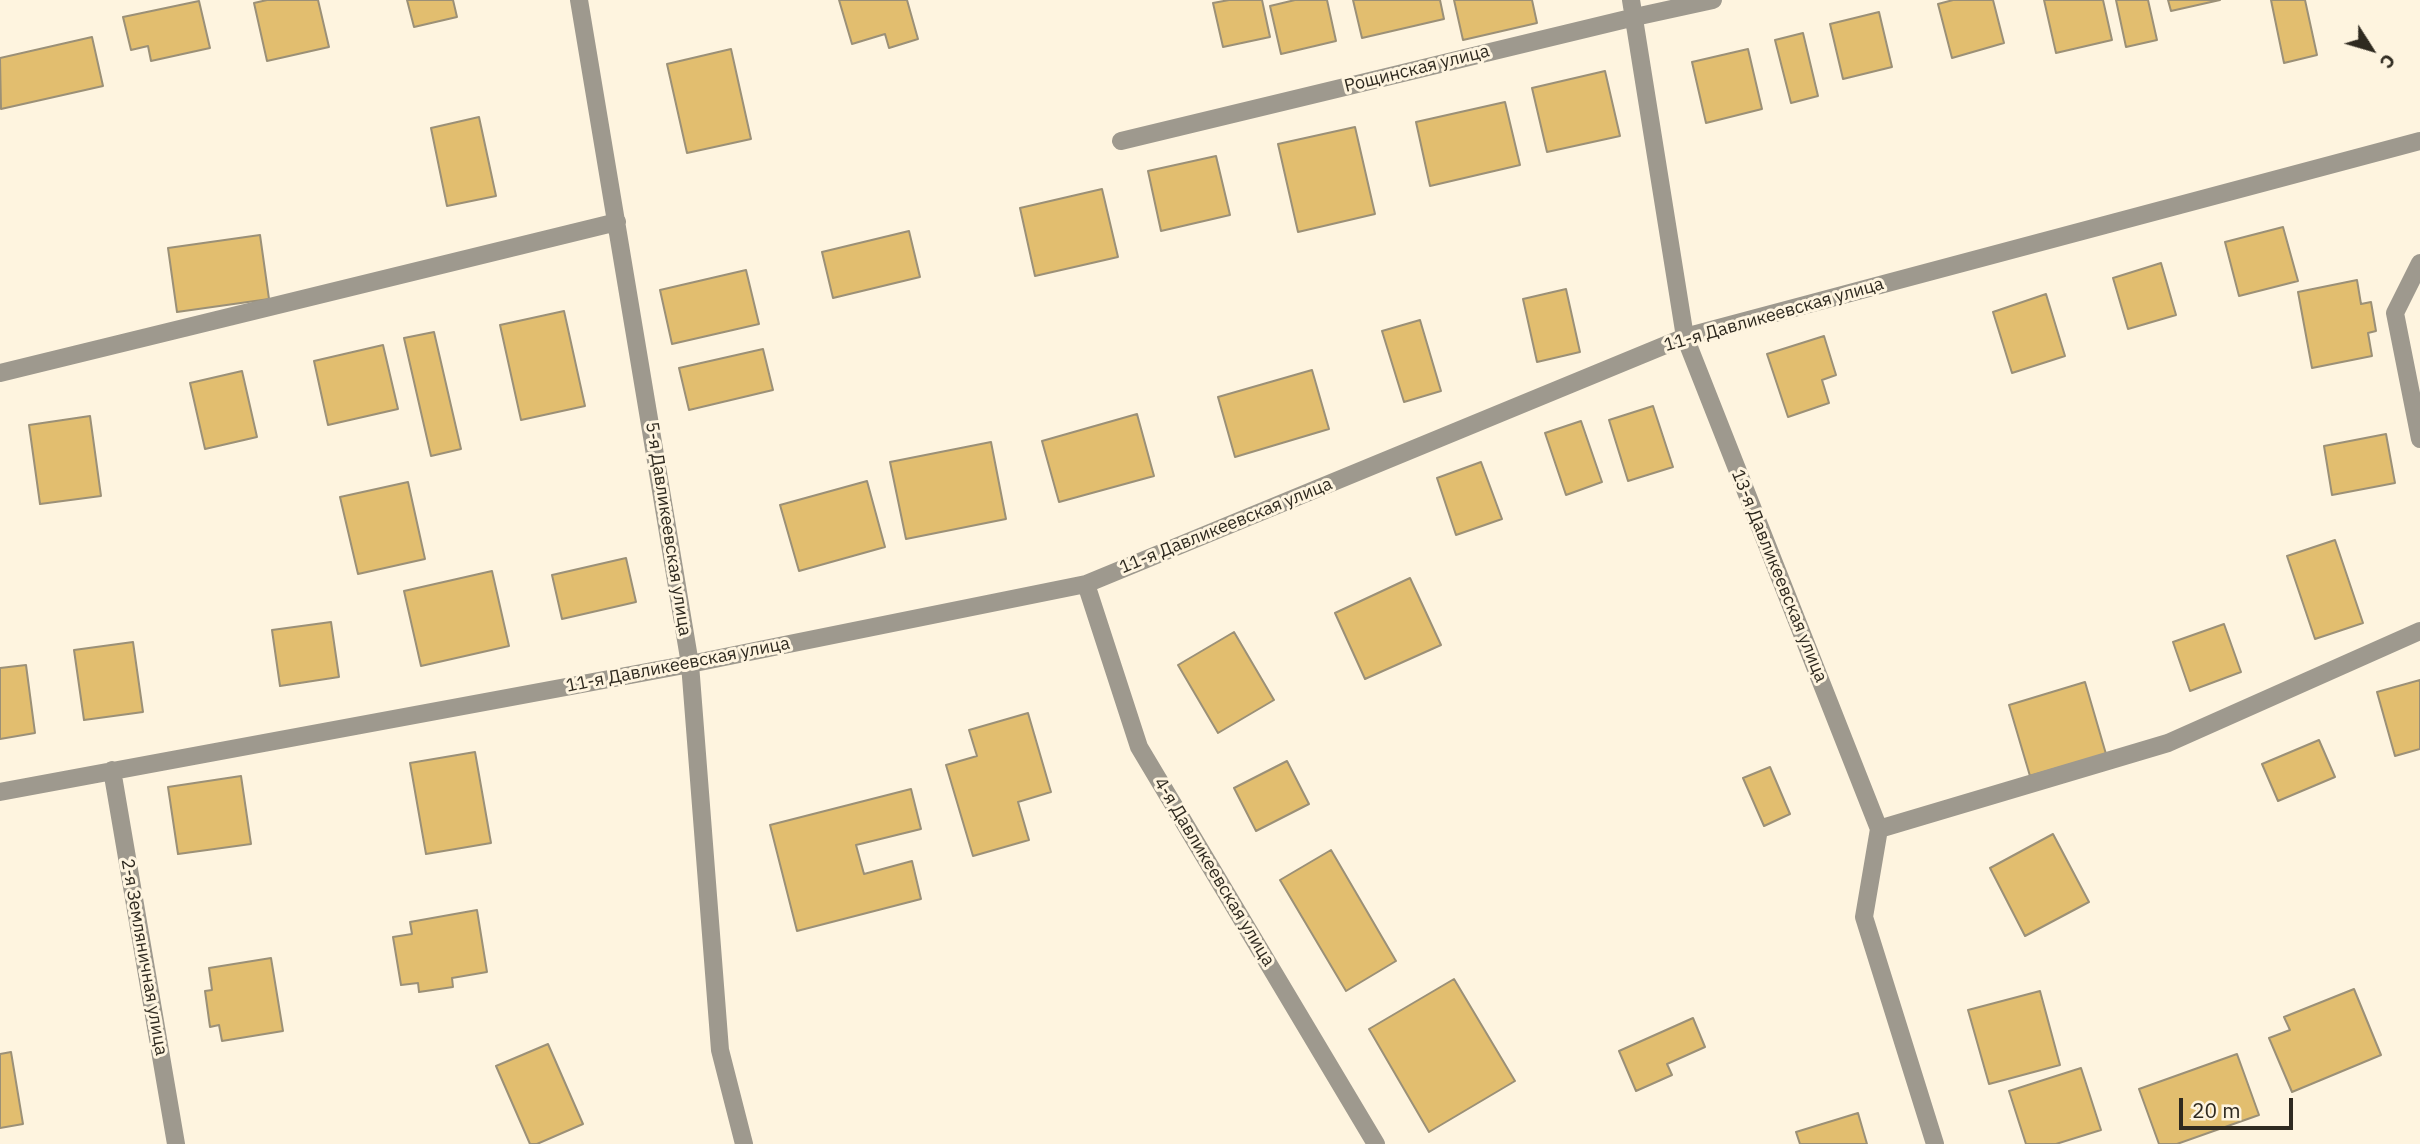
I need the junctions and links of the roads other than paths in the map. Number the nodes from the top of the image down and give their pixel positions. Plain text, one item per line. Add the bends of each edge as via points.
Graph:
1 (579, 0) edge
2 (1713, 0) edge
3 (1633, 8) edge
4 (1121, 141) dead end
5 (2420, 141) edge
6 (617, 222) junction
7 (2420, 263) edge
8 (1685, 337) junction
9 (0, 373) edge
10 (2420, 439) edge
11 (1086, 584) junction
12 (2420, 631) edge
13 (690, 664) junction
14 (112, 770) junction
15 (0, 792) edge
16 (1880, 829) junction
17 (176, 1144) edge
18 (744, 1144) edge
19 (1376, 1144) edge
20 (1935, 1144) edge

1 - 6 street, 5-я Давликеевская улица
2 - 3 street, Рощинская улица
3 - 4 street, Рощинская улица
3 - 8 street, 13-я Давликеевская улица
5 - 8 street, 11-я Давликеевская улица
6 - 9 street
6 - 13 street, 5-я Давликеевская улица
7 - 10 street via 2395,313
8 - 11 street, 11-я Давликеевская улица
8 - 16 street, 13-я Давликеевская улица
11 - 13 street, 11-я Давликеевская улица
11 - 19 street, 4-я Давликеевская улица via 1139,747
12 - 16 street via 2168,743
13 - 14 street, 11-я Давликеевская улица
13 - 18 street, 5-я Давликеевская улица via 720,1050
14 - 15 street, 11-я Давликеевская улица
14 - 17 street, 2-я Земляничная улица
16 - 20 street via 1864,917

